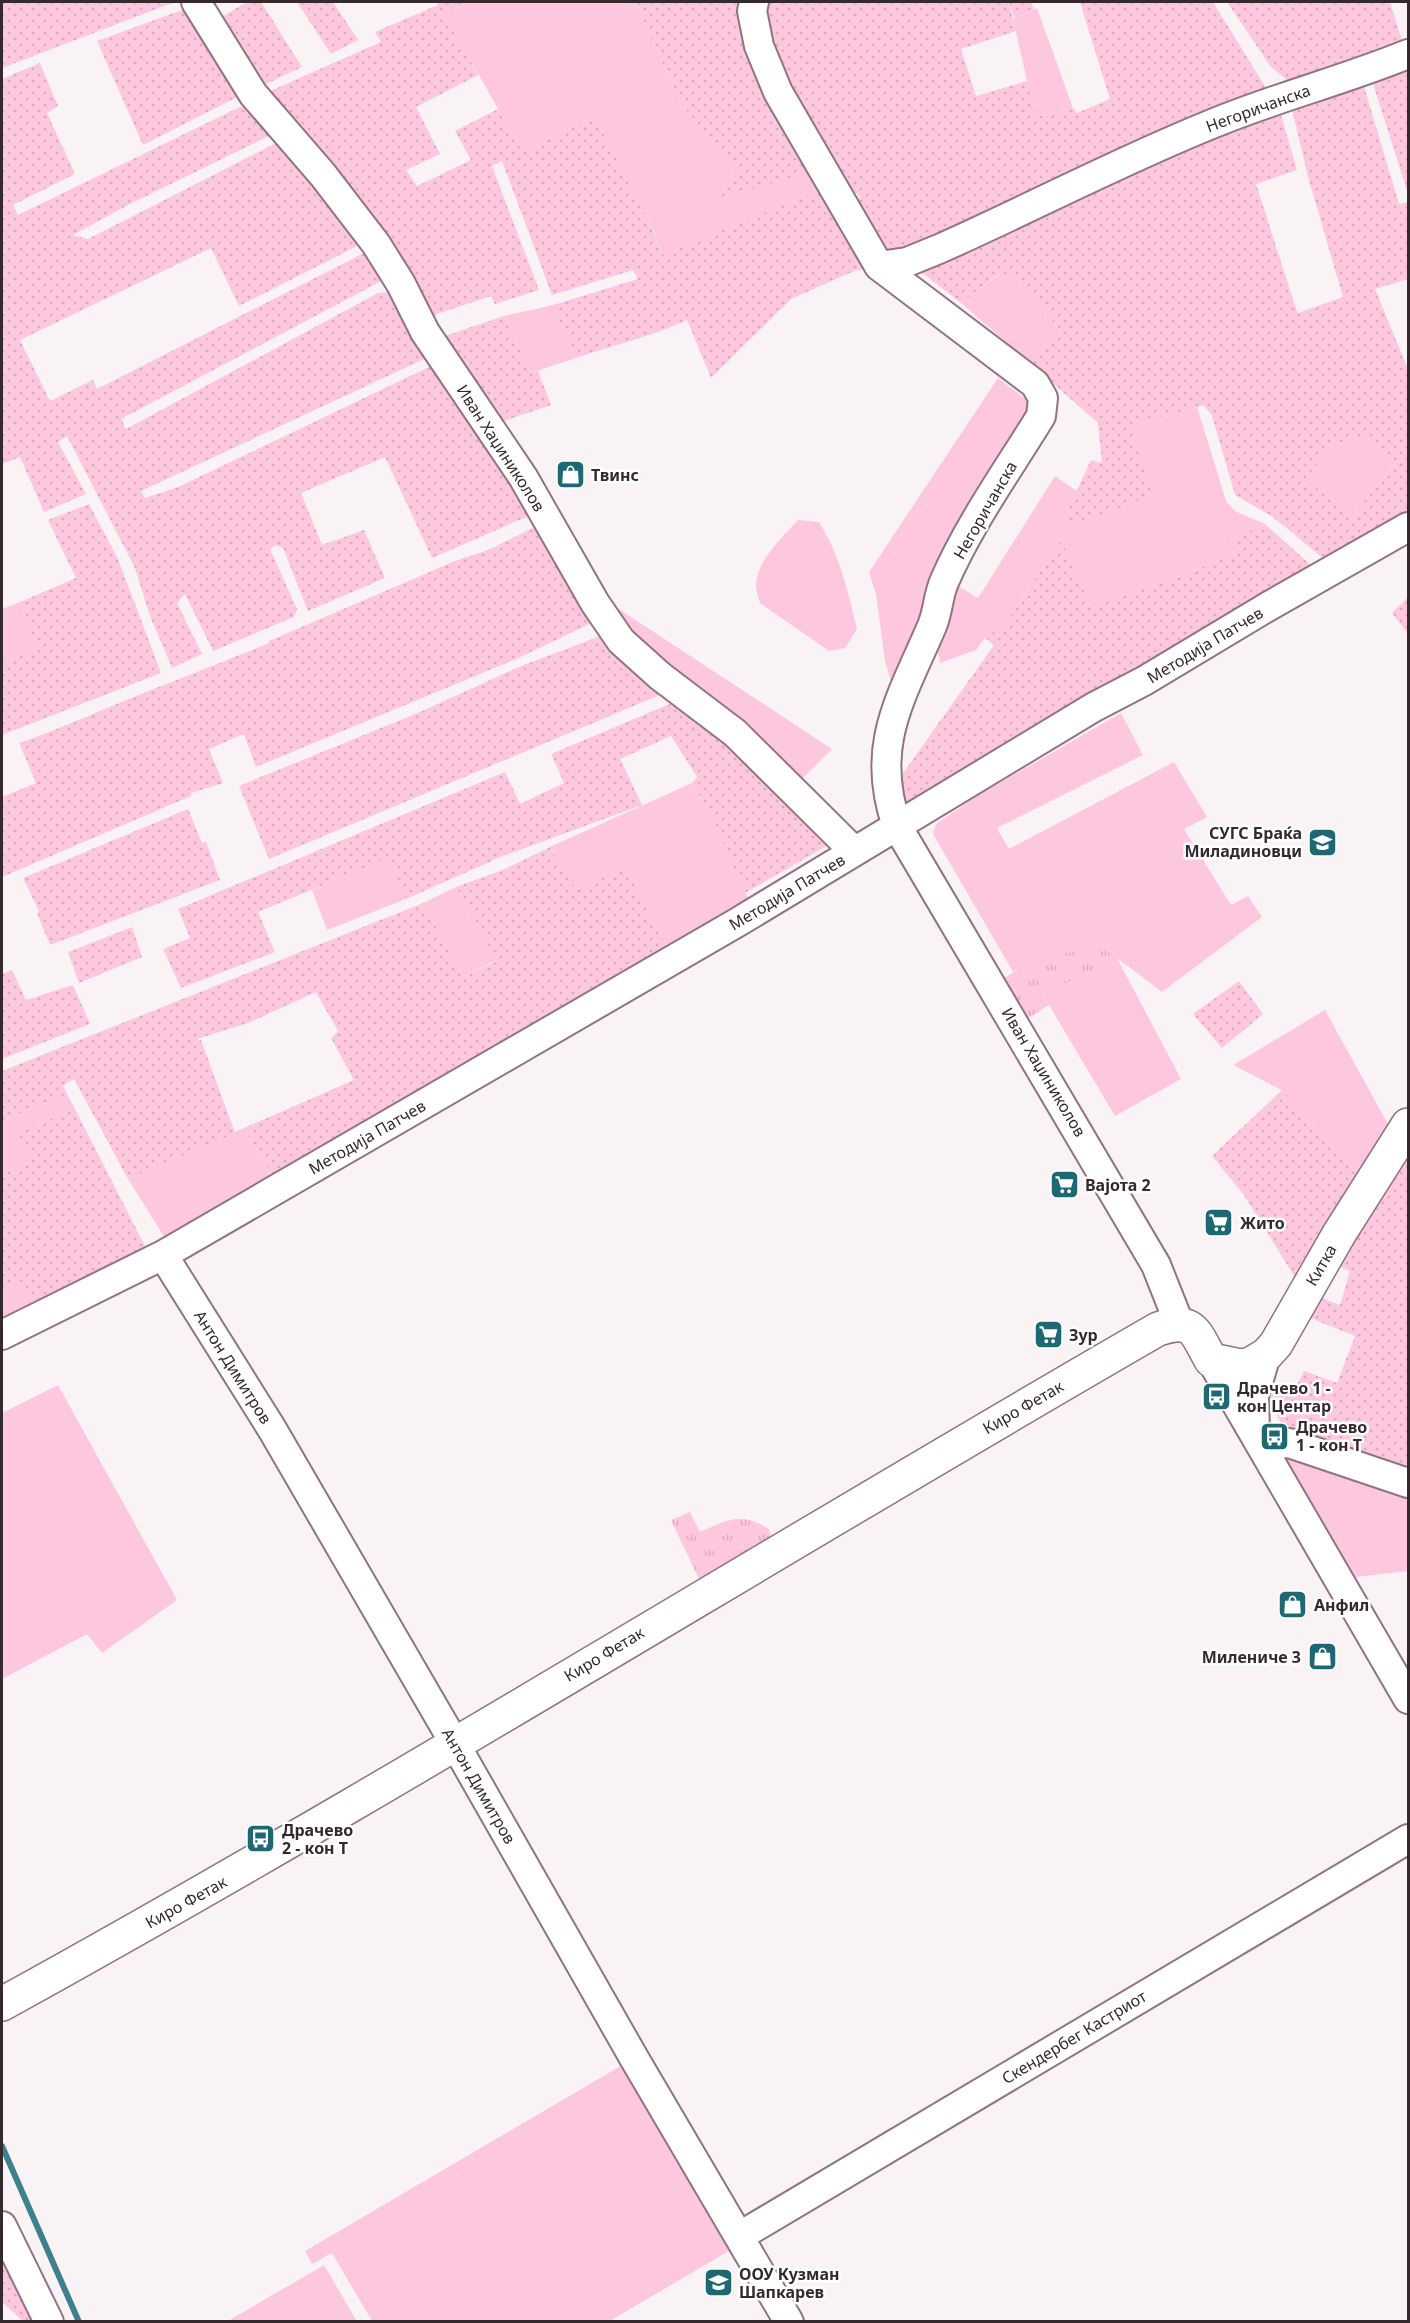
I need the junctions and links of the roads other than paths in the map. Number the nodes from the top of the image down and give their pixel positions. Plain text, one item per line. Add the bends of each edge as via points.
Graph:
1 (196, 2) edge
2 (754, 2) edge
3 (1408, 54) edge
4 (879, 266) junction
5 (1408, 527) edge
6 (897, 826) junction
7 (854, 851) junction
8 (1408, 1125) edge
9 (163, 1255) junction
10 (1179, 1323) junction
11 (1284, 1326) junction
12 (2, 1335) edge
13 (1207, 1352) junction
14 (1266, 1355) junction
15 (1258, 1440) junction
16 (1408, 1483) edge
17 (1408, 1699) edge
18 (455, 1744) junction
19 (1408, 1839) edge
20 (2, 2004) edge
21 (2, 2226) edge
22 (740, 2236) junction
23 (49, 2322) edge
24 (789, 2322) edge

1 - 7 street, Иван Хаџиниколов via 253,94 375,244 425,332 523,477 621,641 735,734
2 - 4 street, Негоричанска via 752,11 759,46 778,92
3 - 4 street, Негоричанска via 1206,126 939,249 907,262
4 - 6 street, Негоричанска via 1035,384 1043,398 1041,416 943,583 934,621 892,718 885,777
5 - 6 street, Методија Патчев
6 - 7 street, Методија Патчев
6 - 10 street, Иван Хаџиниколов via 1156,1265
7 - 9 street, Методија Патчев
8 - 11 main road, Китка
9 - 12 street, Методија Патчев
9 - 18 street, Антон Димитров via 272,1429
10 - 13 main road via 1195,1333
10 - 18 main road, Киро Фетак via 1158,1329 954,1447
11 - 13 main road via 1238,1345
11 - 14 main road, Китка
13 - 14 main road via 1240,1366
13 - 15 street
14 - 15 street via 1254,1396
15 - 16 street via 1289,1443
15 - 17 street
18 - 20 main road, Киро Фетак via 214,1887
18 - 22 street, Антон Димитров via 633,2058
19 - 22 street, Скендербег Кастриот
21 - 23 street
22 - 24 street, Антон Димитров

